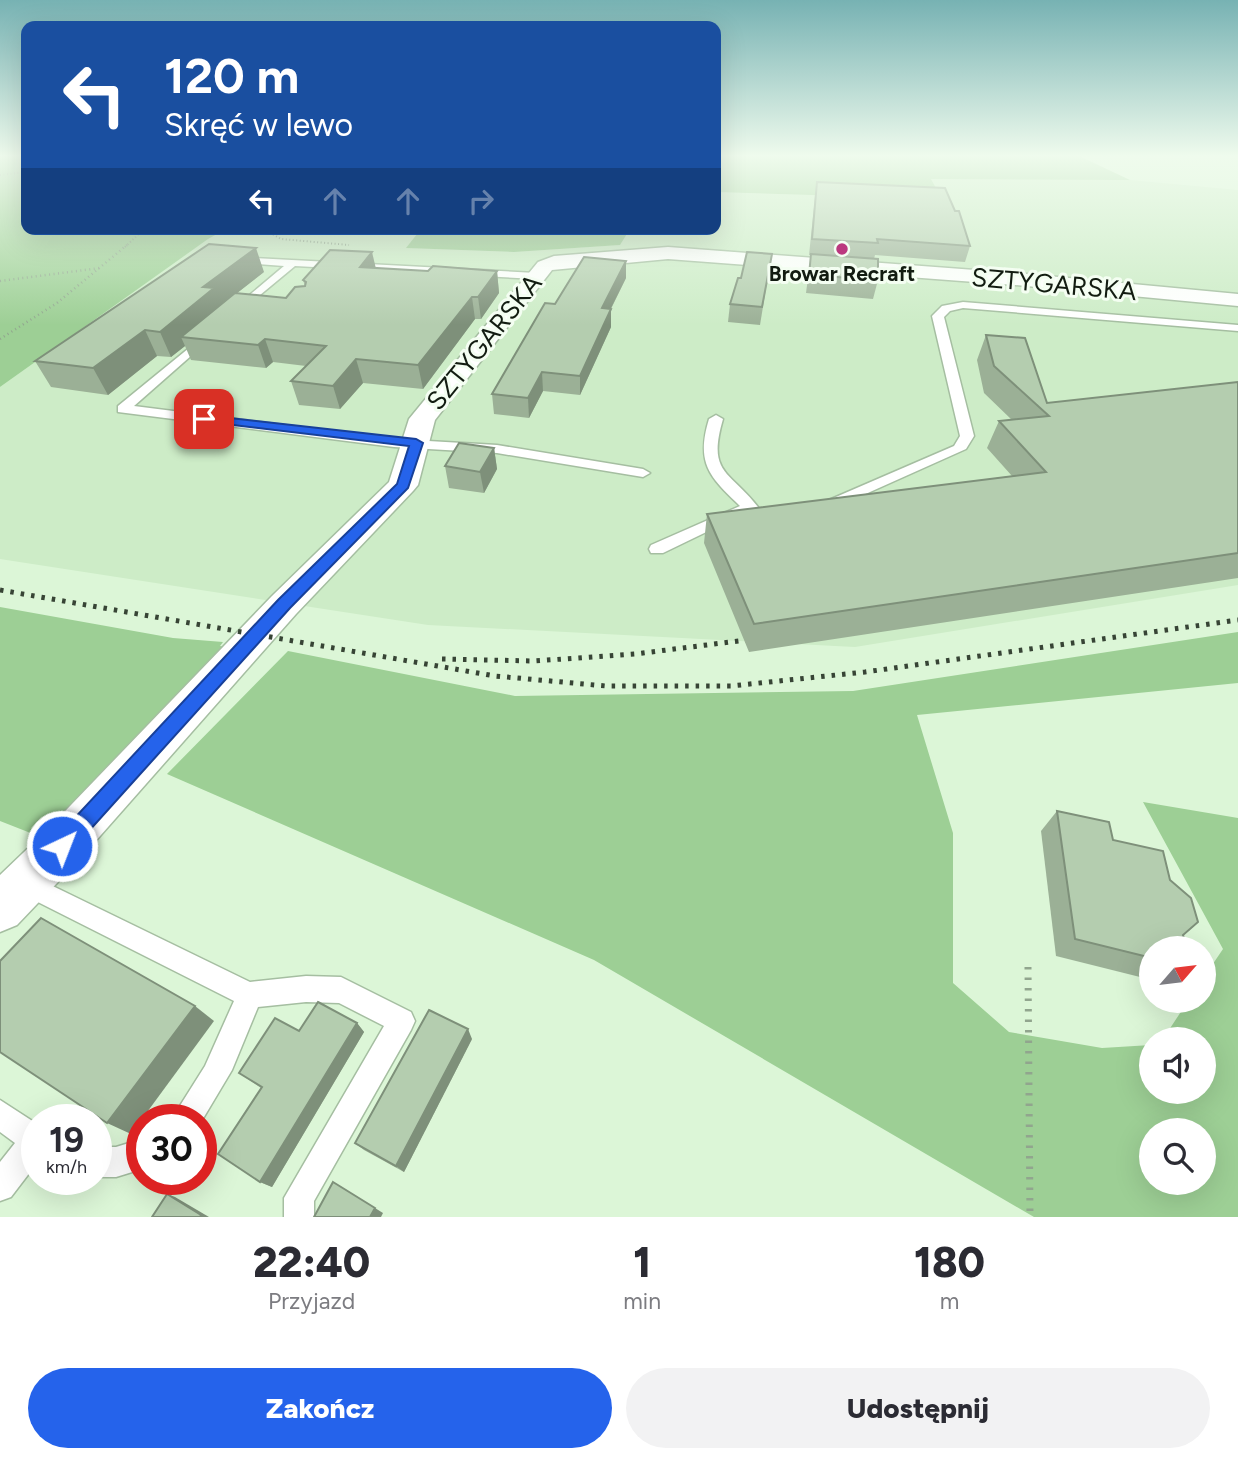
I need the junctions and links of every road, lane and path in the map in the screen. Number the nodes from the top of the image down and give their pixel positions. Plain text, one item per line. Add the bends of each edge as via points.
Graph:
1 (137, 235) edge
2 (228, 259) edge
3 (294, 262) junction
4 (101, 268) junction
5 (537, 276) junction
6 (0, 281) edge
7 (249, 300) junction
8 (1238, 300) edge
9 (263, 302) edge
10 (1238, 328) edge
11 (0, 339) edge
12 (716, 419) dead end
13 (416, 443) junction
14 (643, 473) dead end
15 (810, 513) edge
16 (657, 549) dead end
17 (12, 896) edge
18 (1028, 967) dead end
19 (249, 995) junction
20 (198, 1104) edge
21 (0, 1114) edge
22 (21, 1130) edge
23 (21, 1160) edge
24 (0, 1186) edge
25 (299, 1217) edge
26 (1030, 1217) edge

1 - 4 path
2 - 3 lane
3 - 5 lane
3 - 7 lane
4 - 6 path
4 - 11 path
5 - 8 street, SZTYGARSKA via 554,262 668,253
5 - 13 street, SZTYGARSKA via 422,419
7 - 9 lane
7 - 13 lane via 123,408
10 - 15 lane via 963,305 946,308 938,316 967,436 959,449
12 - 16 lane via 709,448 715,466 728,487 755,508
13 - 14 lane via 496,449
13 - 17 street, SZTYGARSKA via 403,485 284,604
17 - 19 lane
18 - 26 path
19 - 20 lane via 236,1033
19 - 25 lane via 341,990 402,1021 299,1198
21 - 22 lane
23 - 24 lane

